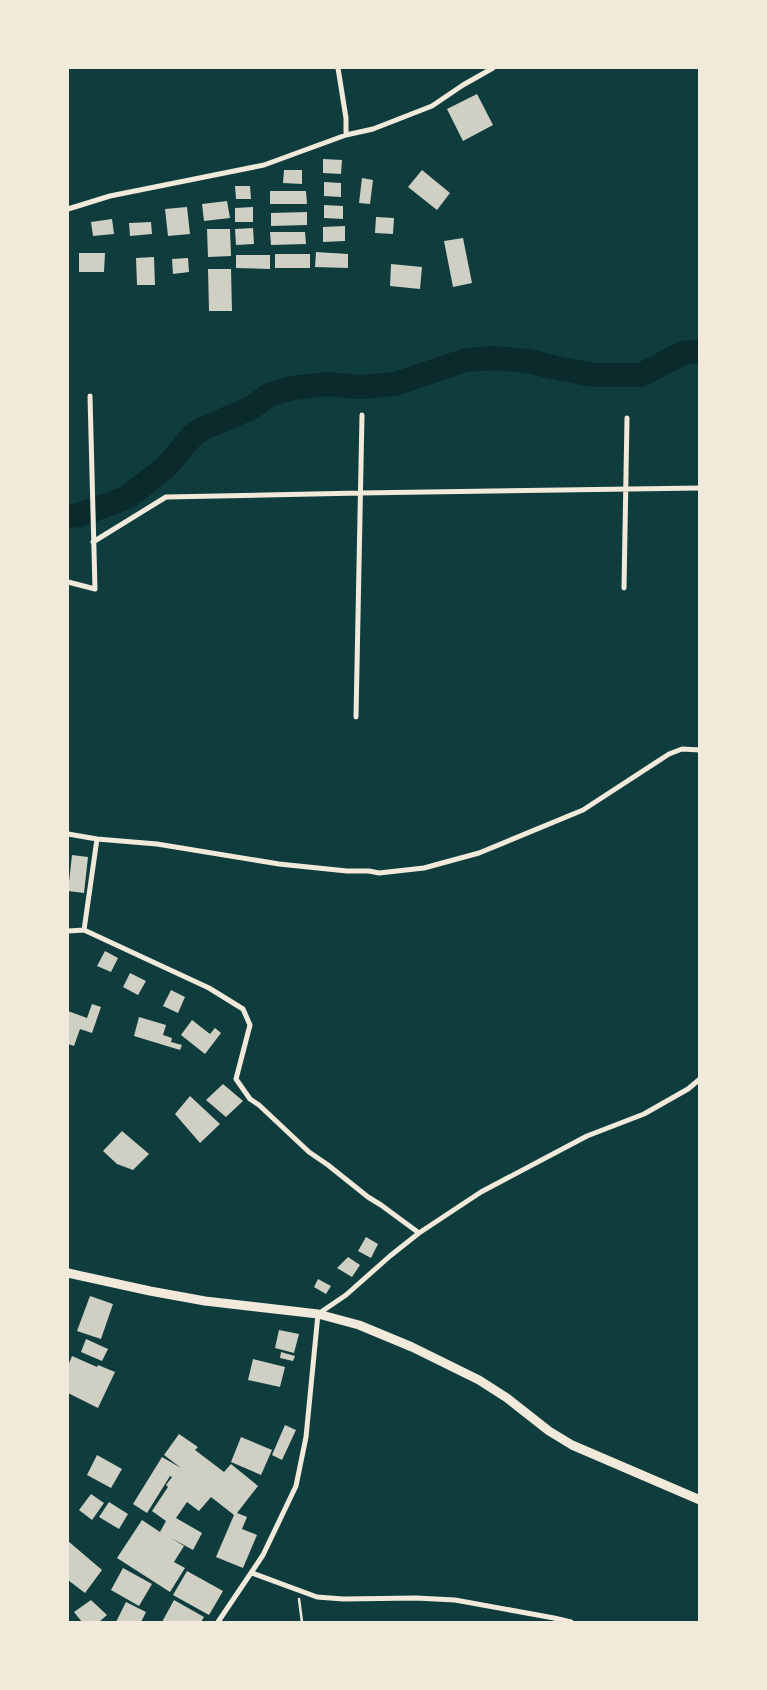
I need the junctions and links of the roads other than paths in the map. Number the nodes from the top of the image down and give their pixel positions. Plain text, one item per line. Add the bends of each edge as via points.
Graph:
1 (338, 68) edge
2 (494, 68) edge
3 (346, 135) junction
4 (68, 209) edge
5 (90, 396) dead end
6 (362, 414) dead end
7 (627, 418) dead end
8 (700, 488) edge
9 (626, 490) junction
10 (360, 492) junction
11 (93, 542) junction
12 (68, 582) edge
13 (624, 588) dead end
14 (356, 717) dead end
15 (700, 750) edge
16 (68, 834) edge
17 (98, 839) junction
18 (84, 930) junction
19 (68, 931) edge
20 (700, 1079) edge
21 (419, 1233) junction
22 (68, 1273) edge
23 (318, 1314) junction
24 (700, 1500) edge
25 (252, 1573) junction
26 (218, 1622) edge
27 (571, 1622) edge

1 - 3 street
2 - 3 street via 432,106 373,129
3 - 4 street via 264,165 110,196
5 - 11 street
6 - 10 street
7 - 9 street
8 - 9 street
9 - 10 street
9 - 13 street
10 - 11 street via 166,497
10 - 14 street
11 - 12 street via 94,589
15 - 17 street via 682,749 669,754 583,810 479,853 424,868 346,871 279,864 157,844
16 - 17 street
17 - 18 street
18 - 19 street
18 - 21 street via 209,988 243,1009 250,1025 236,1079 250,1099 310,1152
20 - 21 street via 644,1114 587,1136 481,1192
21 - 23 street via 346,1295
22 - 23 street via 205,1301
23 - 24 street via 359,1325 412,1347 479,1380 572,1445
23 - 25 street via 306,1437 296,1486 264,1555
25 - 26 street
25 - 27 street via 317,1597 455,1600

